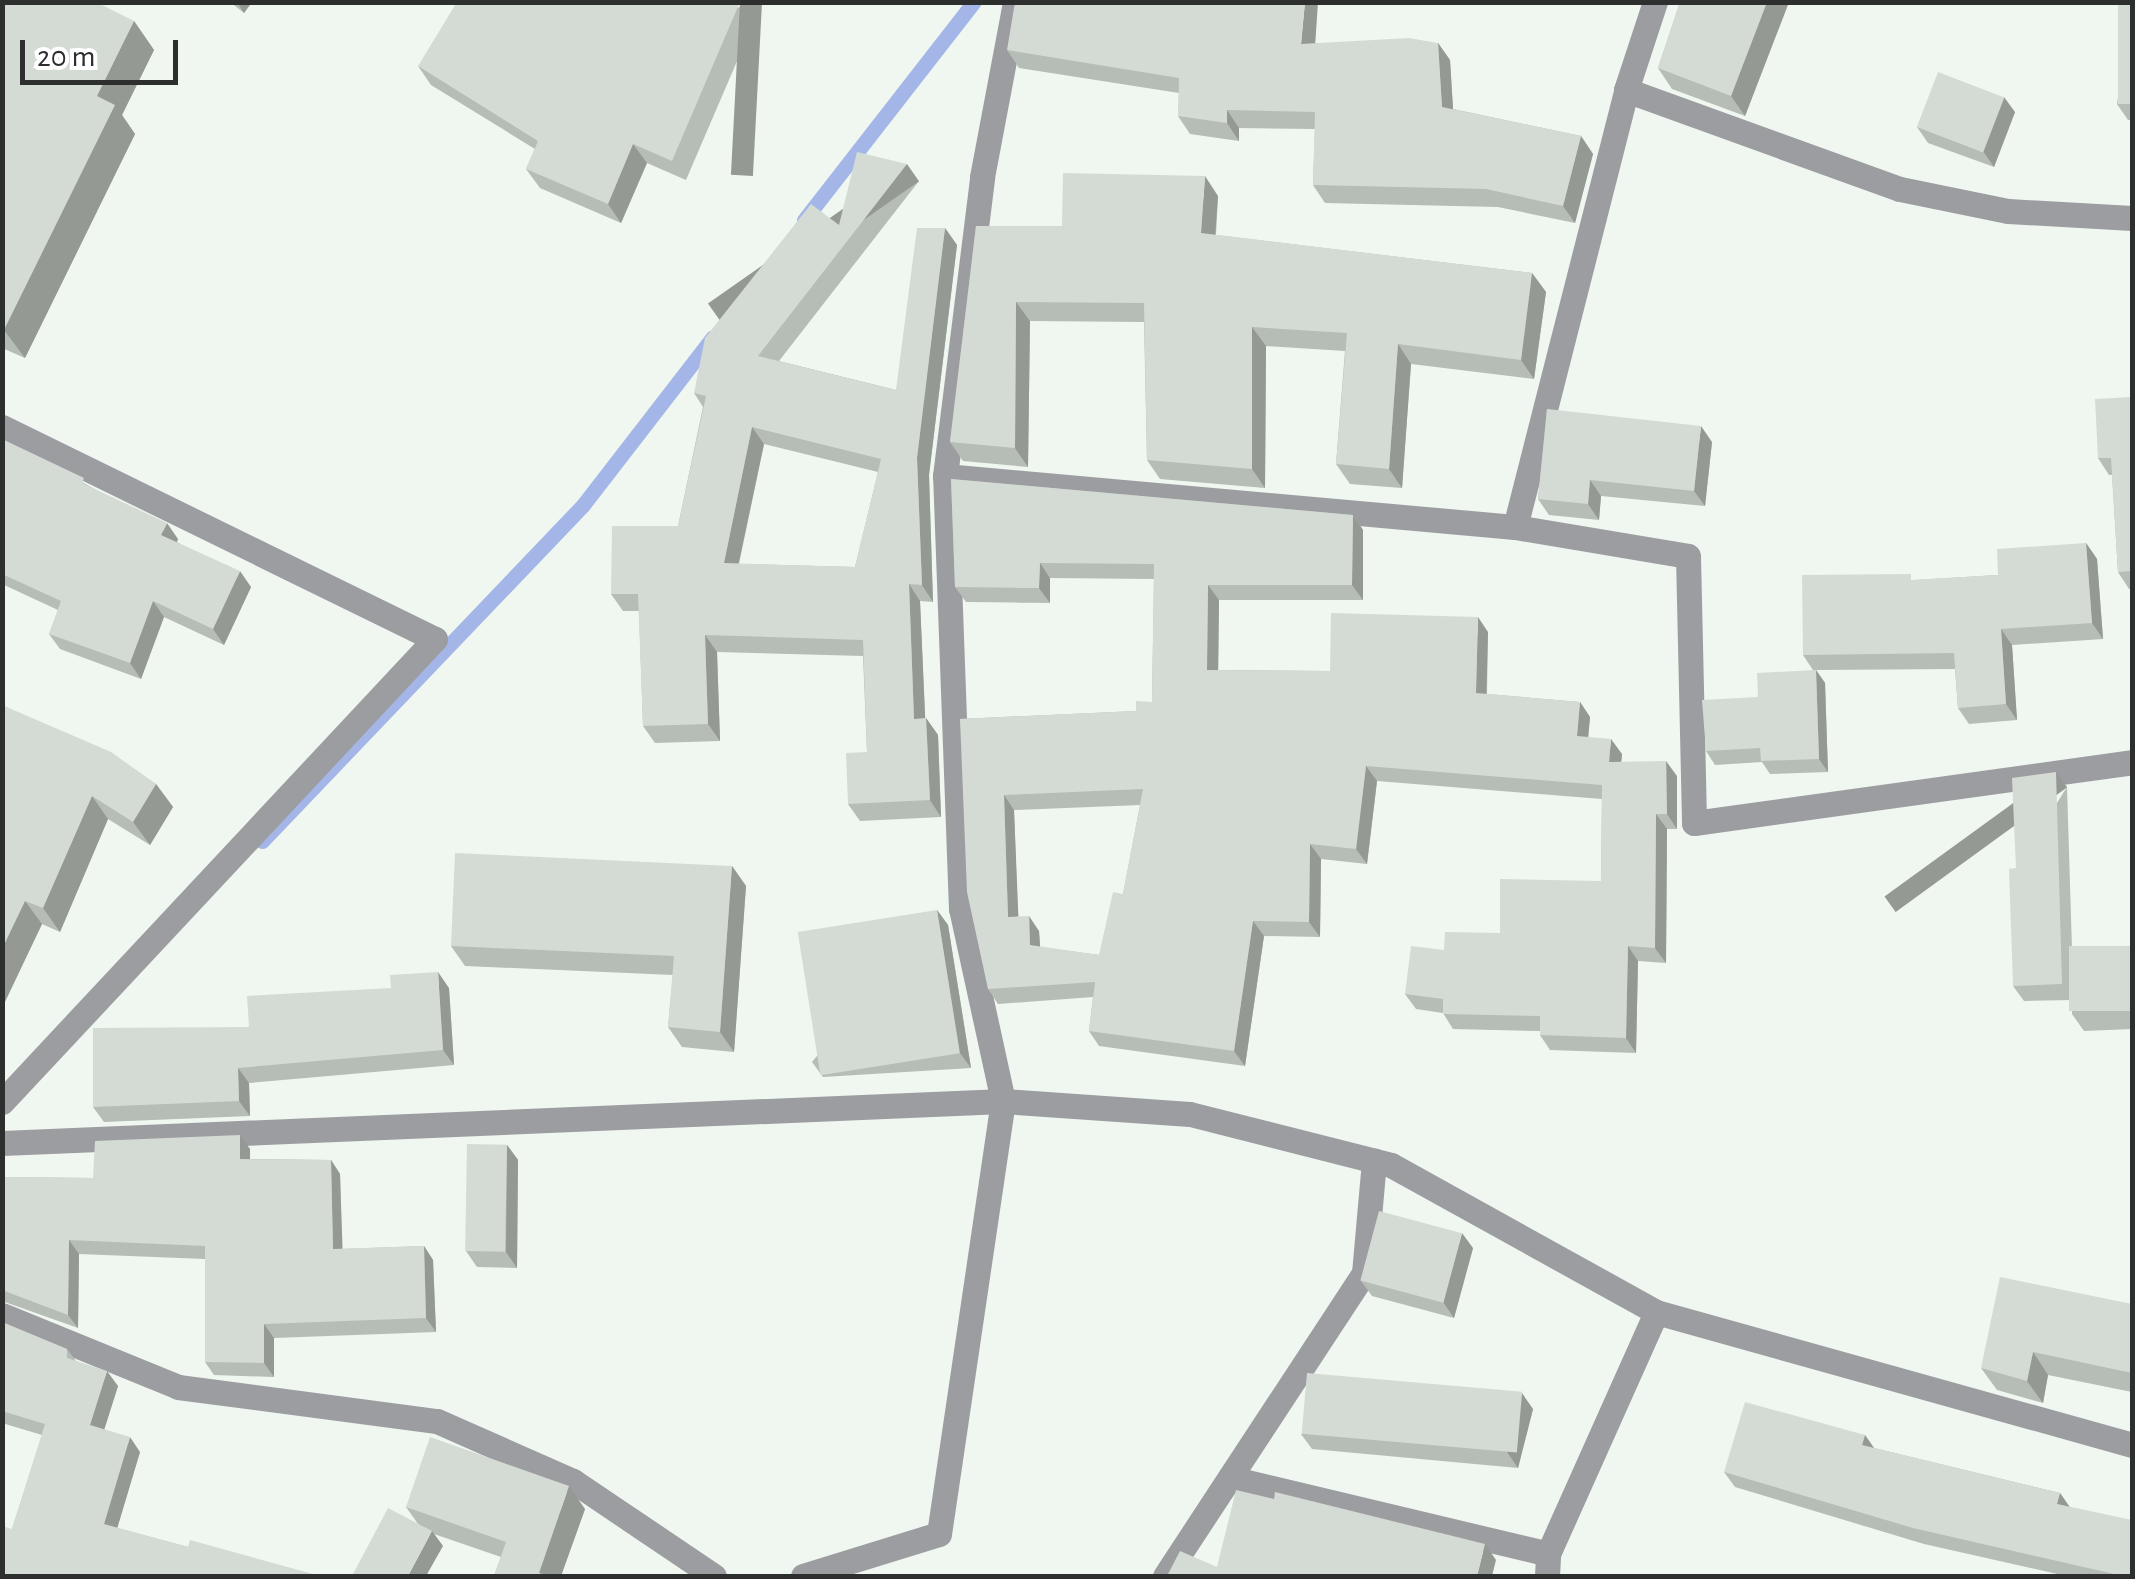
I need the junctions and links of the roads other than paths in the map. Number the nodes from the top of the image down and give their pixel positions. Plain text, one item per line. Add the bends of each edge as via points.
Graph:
1 (1015, 2) edge
2 (1655, 2) edge
3 (1626, 90) junction
4 (2132, 218) edge
5 (2, 427) edge
6 (945, 476) junction
7 (1514, 527) junction
8 (2132, 762) edge
9 (1003, 1101) junction
10 (2, 1102) edge
11 (2, 1143) edge
12 (1374, 1160) junction
13 (1656, 1312) junction
14 (2, 1314) edge
15 (2132, 1445) edge
16 (1230, 1478) junction
17 (1547, 1565) edge
18 (714, 1576) edge
19 (803, 1576) edge
20 (1165, 1576) edge

1 - 6 street via 982,176
2 - 3 street
3 - 4 street via 1900,188 2008,211
3 - 7 street
5 - 10 street via 435,638
6 - 7 street
6 - 9 street via 961,909
7 - 8 street via 1688,556 1694,823
9 - 11 street
9 - 12 street via 1190,1114
9 - 19 street via 939,1534
12 - 13 street
12 - 16 street via 1364,1273
13 - 15 street
13 - 17 street
14 - 18 street via 178,1387 437,1421 573,1481
16 - 17 street
16 - 20 street

